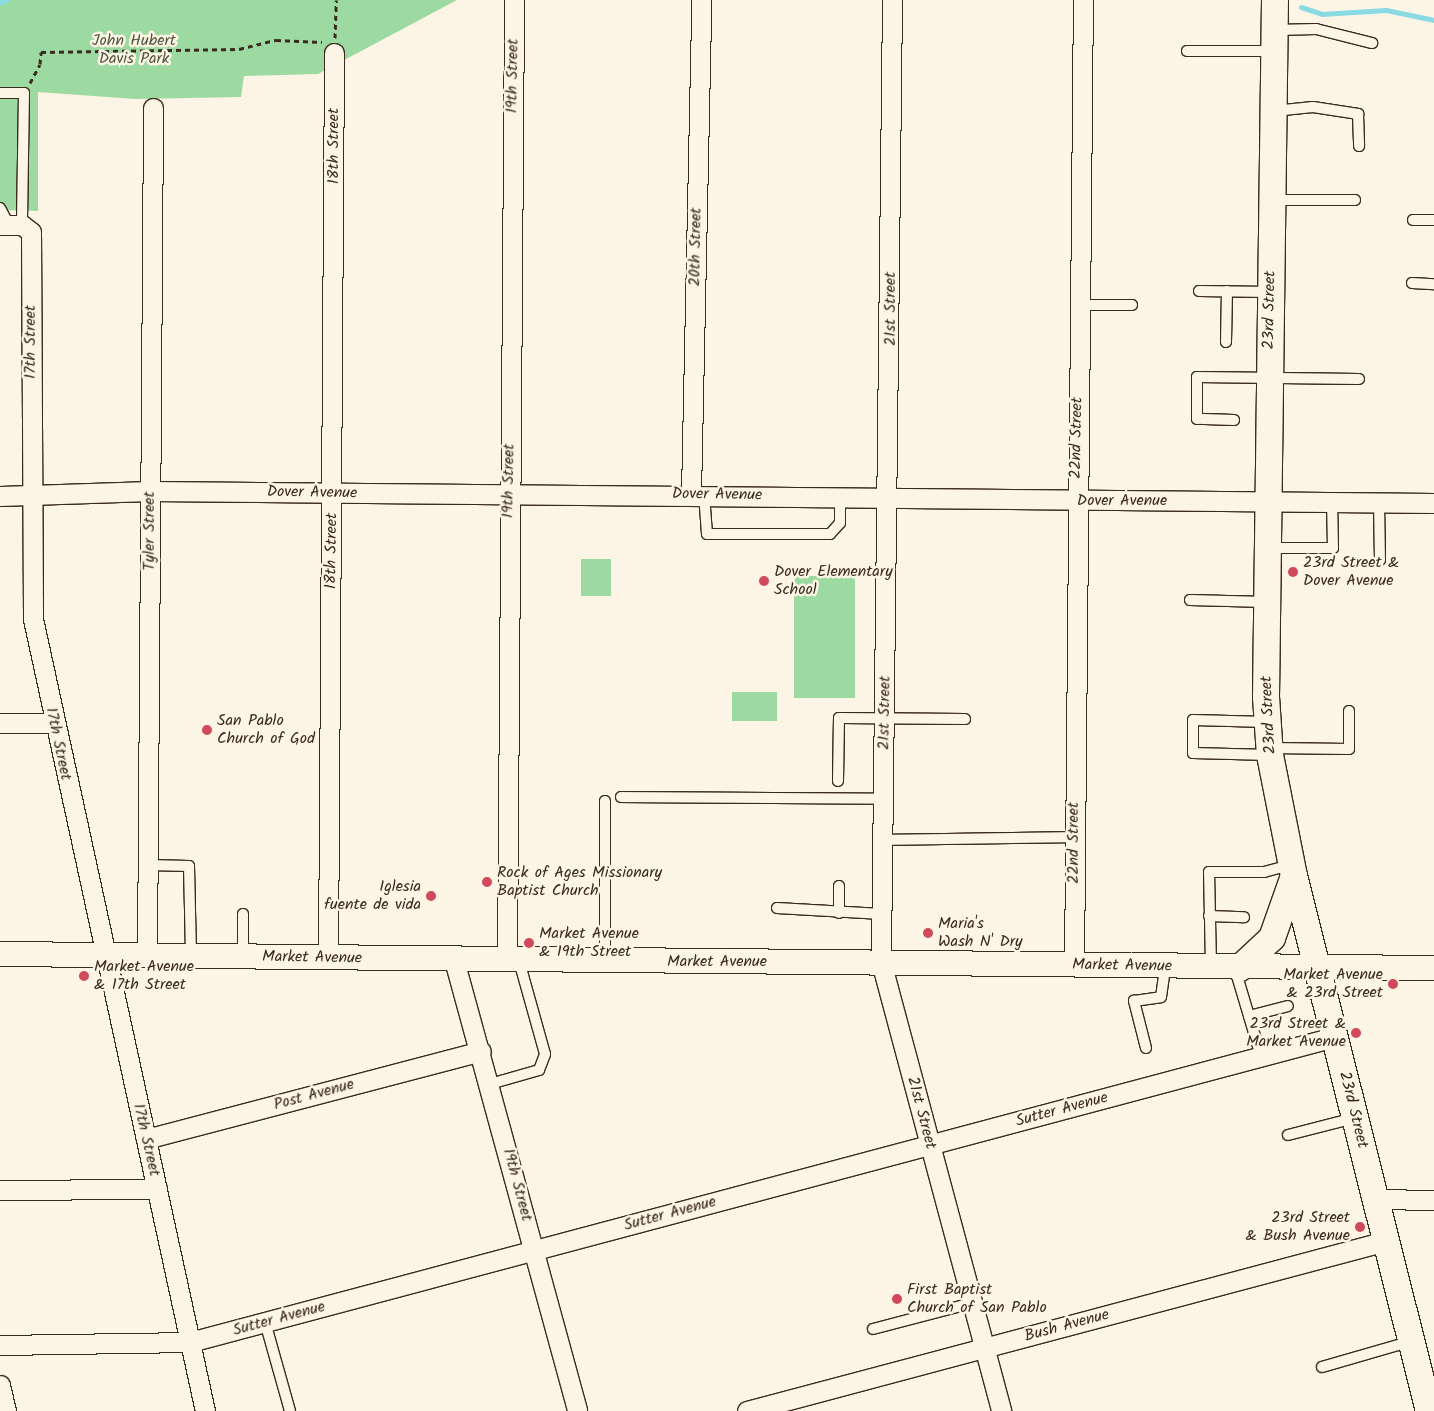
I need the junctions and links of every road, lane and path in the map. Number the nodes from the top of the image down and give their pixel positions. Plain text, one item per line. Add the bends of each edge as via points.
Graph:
1 (336, 0) edge
2 (514, 0) edge
3 (701, 0) edge
4 (892, 0) edge
5 (1083, 0) edge
6 (1274, 23) edge
7 (1372, 43) dead end
8 (1187, 51) dead end
9 (334, 53) dead end
10 (0, 93) edge
11 (24, 93) junction
12 (154, 108) dead end
13 (1273, 111) junction
14 (1359, 146) dead end
15 (1272, 200) junction
16 (1355, 200) dead end
17 (0, 208) edge
18 (1413, 220) dead end
19 (1434, 220) edge
20 (11, 225) edge
21 (1412, 283) dead end
22 (1434, 284) edge
23 (1199, 291) dead end
24 (1227, 292) junction
25 (1270, 292) junction
26 (1079, 305) junction
27 (1132, 305) dead end
28 (1226, 342) dead end
29 (1359, 379) dead end
30 (1269, 381) junction
31 (1234, 420) dead end
32 (150, 491) junction
33 (30, 492) junction
34 (332, 493) junction
35 (508, 494) junction
36 (698, 494) junction
37 (0, 496) edge
38 (840, 497) junction
39 (890, 498) junction
40 (1268, 500) junction
41 (1076, 501) junction
42 (1332, 502) junction
43 (1379, 503) junction
44 (1434, 503) edge
45 (1267, 548) junction
46 (1380, 560) dead end
47 (1190, 600) dead end
48 (1267, 602) junction
49 (1348, 711) dead end
50 (885, 717) junction
51 (965, 719) dead end
52 (1267, 722) junction
53 (0, 723) edge
54 (54, 723) junction
55 (1269, 752) junction
56 (838, 781) dead end
57 (621, 797) dead end
58 (884, 799) junction
59 (605, 801) dead end
60 (1074, 837) junction
61 (883, 840) junction
62 (148, 865) junction
63 (1293, 871) junction
64 (839, 886) dead end
65 (777, 908) dead end
66 (839, 913) junction
67 (243, 914) dead end
68 (882, 914) junction
69 (1210, 916) junction
70 (1244, 917) dead end
71 (0, 954) edge
72 (103, 954) junction
73 (148, 955) junction
74 (191, 956) junction
75 (243, 956) junction
76 (328, 958) junction
77 (454, 960) junction
78 (513, 961) junction
79 (605, 961) junction
80 (881, 962) junction
81 (1074, 965) junction
82 (1165, 967) junction
83 (1211, 968) junction
84 (1238, 968) junction
85 (1317, 968) junction
86 (1434, 968) edge
87 (1288, 1006) dead end
88 (1249, 1016) junction
89 (1334, 1037) junction
90 (1146, 1048) dead end
91 (481, 1052) junction
92 (1261, 1056) junction
93 (490, 1084) junction
94 (1355, 1118) junction
95 (1288, 1135) dead end
96 (146, 1139) junction
97 (930, 1145) junction
98 (157, 1189) junction
99 (0, 1190) edge
100 (1376, 1200) junction
101 (1434, 1200) edge
102 (1386, 1241) junction
103 (534, 1250) junction
104 (972, 1304) junction
105 (265, 1322) junction
106 (873, 1329) dead end
107 (1412, 1341) junction
108 (190, 1342) junction
109 (0, 1345) edge
110 (984, 1348) junction
111 (1322, 1367) dead end
112 (0, 1384) edge
113 (6, 1411) edge
114 (205, 1411) edge
115 (290, 1411) edge
116 (577, 1411) edge
117 (747, 1411) edge
118 (1001, 1411) edge
119 (1430, 1411) edge

1 - 11 path via 335,43 276,40 238,49 40,52 40,64
2 - 35 street, 19th Street
3 - 36 street, 20th Street
4 - 39 street, 21st Street
5 - 26 street, 22nd Street
6 - 7 lane
6 - 8 lane
6 - 13 main road, 23rd Street
9 - 34 street, 18th Street
10 - 11 lane
11 - 20 lane, 17th Street
12 - 32 street, Tyler Street
13 - 14 lane via 1313,107 1358,114
13 - 15 main road, 23rd Street
15 - 16 lane
15 - 25 main road, 23rd Street
17 - 20 lane, 17th Street
18 - 19 lane
20 - 33 street, 17th Street via 32,232
21 - 22 lane
23 - 24 lane
24 - 25 lane
24 - 28 lane
25 - 30 main road, 23rd Street
26 - 27 lane
26 - 41 street, 22nd Street
29 - 30 lane
30 - 31 lane via 1197,377 1197,419
30 - 40 main road, 23rd Street
32 - 33 street, Dover Avenue
32 - 34 street, Dover Avenue
32 - 62 street, Tyler Street
33 - 37 street, Dover Avenue
33 - 54 street, 17th Street via 33,619
34 - 35 street, Dover Avenue
34 - 76 street, 18th Street
35 - 36 street, Dover Avenue
35 - 78 street, 19th Street
36 - 38 street, Dover Avenue
36 - 38 lane via 707,534 830,534 840,523
38 - 39 street, Dover Avenue
39 - 41 street, Dover Avenue
39 - 50 street, 21st Street
40 - 41 street, Dover Avenue
40 - 42 street, Dover Avenue
40 - 45 main road, 23rd Street
41 - 60 street, 22nd Street
42 - 43 street, Dover Avenue
42 - 45 lane via 1333,548
43 - 44 street, Dover Avenue
43 - 46 lane
45 - 48 main road, 23rd Street
47 - 48 lane
48 - 52 main road, 23rd Street
49 - 55 lane via 1349,749
50 - 51 lane
50 - 56 lane via 839,718
50 - 58 street, 21st Street
52 - 55 main road, 23rd Street
52 - 55 lane via 1193,720 1193,753
53 - 54 street
54 - 72 street, 17th Street
55 - 63 main road, 23rd Street
57 - 58 lane
58 - 61 street, 21st Street
59 - 79 lane
60 - 61 lane
60 - 81 street, 22nd Street
61 - 68 street, 21st Street
62 - 73 street, Tyler Street
62 - 74 lane via 189,866
63 - 69 lane via 1209,872
63 - 84 main road via 1272,938
63 - 85 main road, 23rd Street
64 - 66 lane
65 - 66 lane
66 - 68 lane
67 - 75 lane
68 - 80 street, 21st Street
69 - 70 lane
69 - 83 lane
71 - 72 street, Market Avenue
72 - 73 street, Market Avenue
72 - 96 street, 17th Street
73 - 74 street, Market Avenue
74 - 75 street, Market Avenue
75 - 76 street, Market Avenue
76 - 77 street, Market Avenue
77 - 78 street, Market Avenue
77 - 91 street, 19th Street
78 - 79 street, Market Avenue
78 - 93 lane via 545,1054 538,1070
79 - 80 street, Market Avenue
80 - 81 street, Market Avenue
80 - 97 street, 21st Street
81 - 82 street, Market Avenue
82 - 83 street, Market Avenue
82 - 90 lane via 1161,997 1134,1001
83 - 84 street, Market Avenue
84 - 85 street, Market Avenue
84 - 88 lane
85 - 86 street, Market Avenue
85 - 89 main road, 23rd Street
87 - 88 lane
88 - 92 lane
89 - 92 street, Sutter Avenue
89 - 94 main road, 23rd Street
91 - 93 street, 19th Street
91 - 96 street, Post Avenue
92 - 97 street, Sutter Avenue
93 - 103 street, 19th Street
94 - 95 lane
94 - 100 main road, 23rd Street
96 - 98 street, 17th Street
97 - 103 street, Sutter Avenue
97 - 104 street, 21st Street
98 - 99 street
98 - 108 street, 17th Street
100 - 101 street
100 - 102 main road, 23rd Street
102 - 107 main road, 23rd Street
102 - 110 street, Bush Avenue
103 - 105 street, Sutter Avenue
103 - 116 street, 19th Street
104 - 106 lane
104 - 110 street, 21st Street
105 - 108 street, Sutter Avenue
105 - 115 lane
107 - 111 lane
107 - 119 main road, 23rd Street
108 - 109 street, Sutter Avenue
108 - 114 street, 17th Street
110 - 117 street, Bush Avenue
110 - 118 street, 21st Street
112 - 113 street

